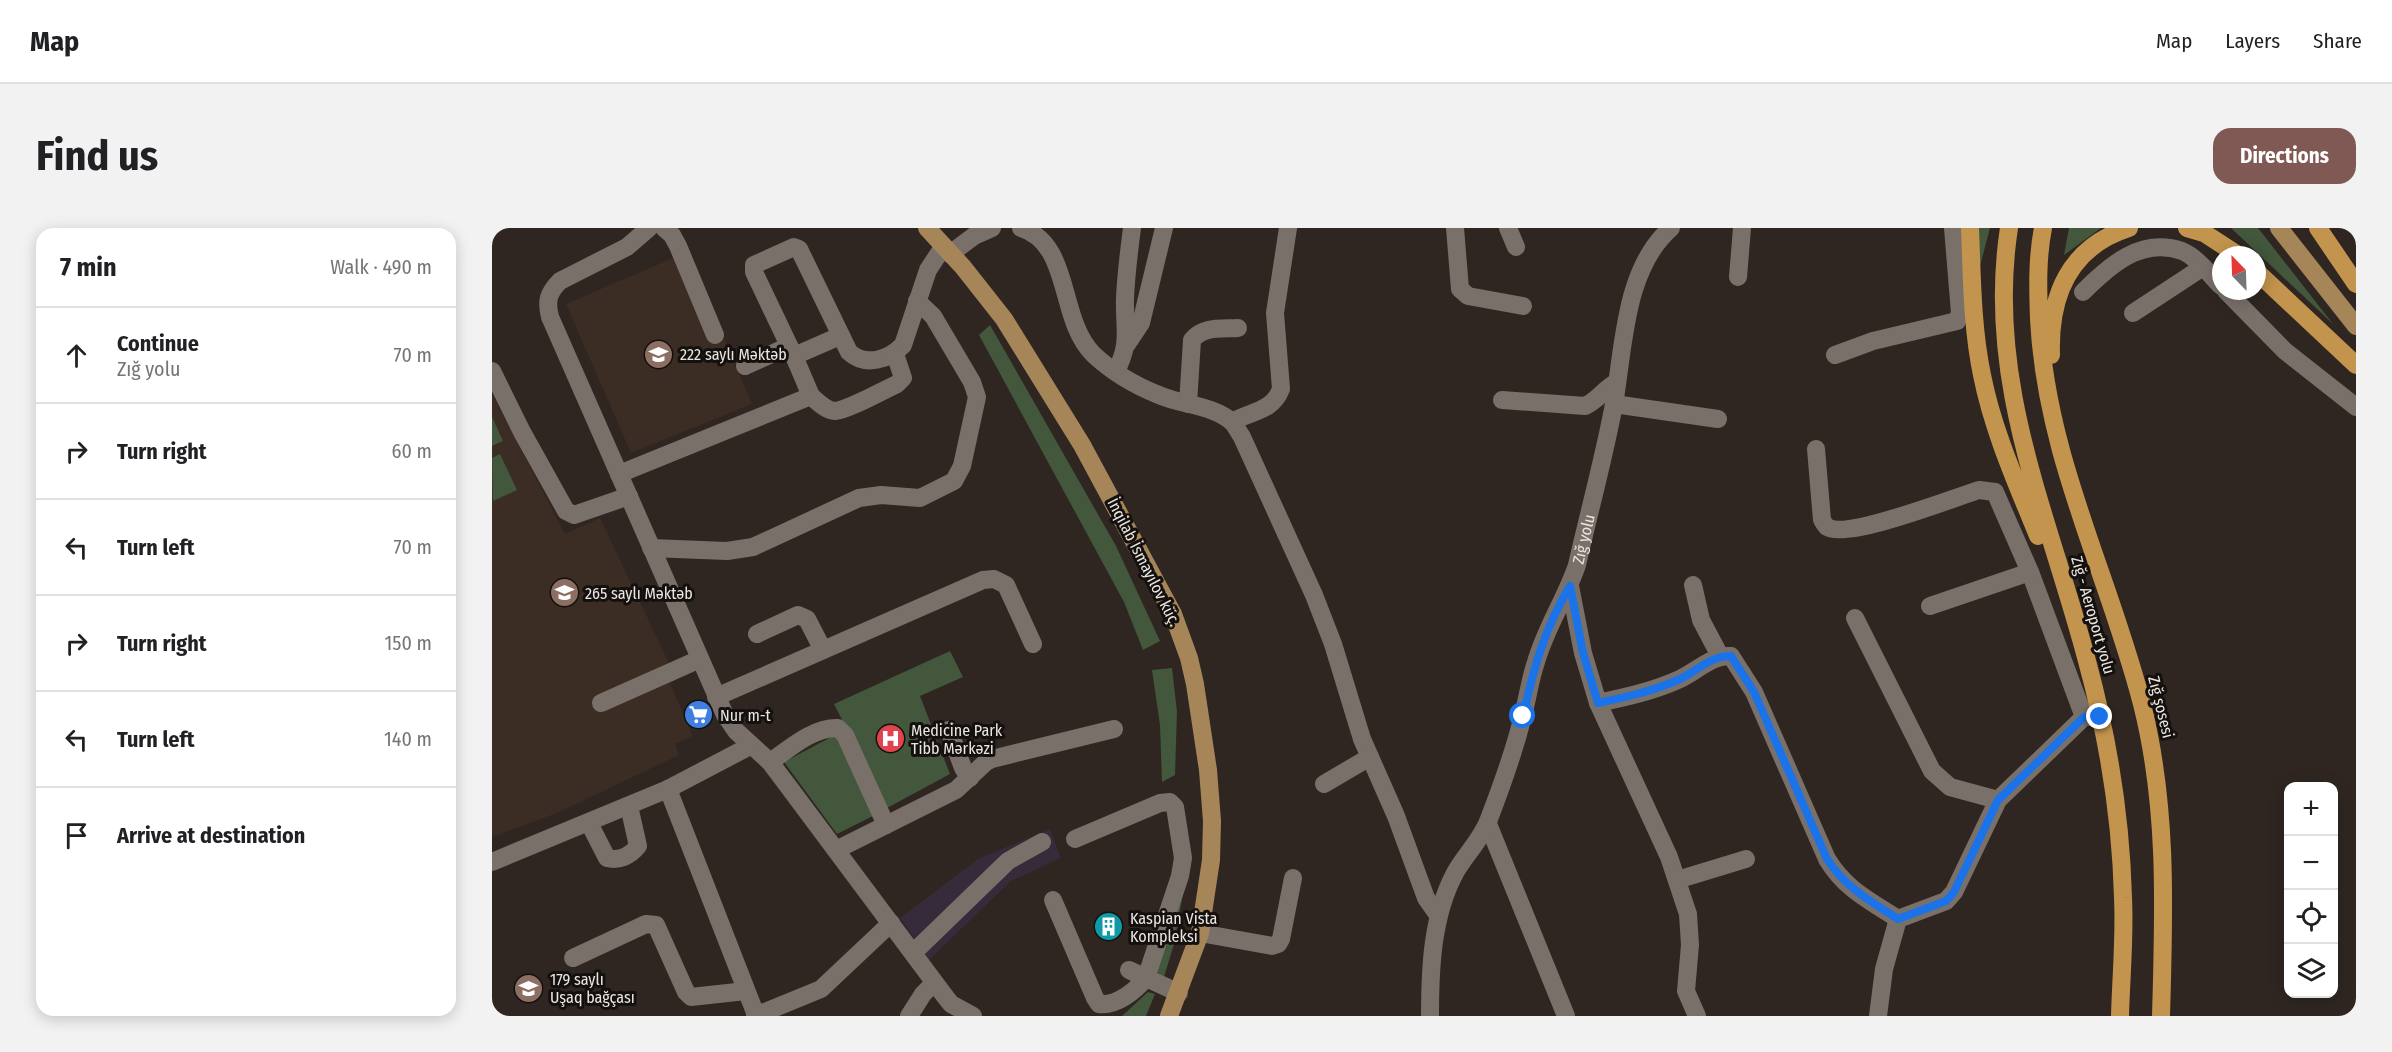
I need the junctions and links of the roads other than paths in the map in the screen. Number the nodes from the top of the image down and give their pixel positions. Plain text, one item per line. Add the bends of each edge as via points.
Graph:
1 (649, 228) edge
2 (664, 228) edge
3 (927, 228) edge
4 (992, 228) edge
5 (1021, 228) edge
6 (1132, 228) edge
7 (1164, 228) edge
8 (1288, 228) edge
9 (1455, 228) edge
10 (1509, 228) edge
11 (1742, 228) edge
12 (1953, 228) edge
13 (1970, 228) edge
14 (2009, 228) edge
15 (2043, 228) edge
16 (2129, 228) edge
17 (2187, 228) edge
18 (2279, 228) edge
19 (2309, 228) edge
20 (2318, 228) edge
21 (1668, 229) edge
22 (2225, 246) edge
23 (1516, 247) dead end
24 (947, 251) junction
25 (2203, 267) junction
26 (2212, 276) edge
27 (1738, 277) dead end
28 (2266, 280) edge
29 (2356, 284) edge
30 (2083, 292) dead end
31 (2235, 300) edge
32 (917, 301) junction
33 (1523, 306) dead end
34 (2133, 313) dead end
35 (2356, 326) edge
36 (1238, 328) dead end
37 (715, 335) dead end
38 (840, 336) junction
39 (1127, 344) junction
40 (792, 351) junction
41 (895, 354) junction
42 (1835, 355) dead end
43 (2356, 365) edge
44 (745, 366) dead end
45 (492, 371) edge
46 (1116, 371) junction
47 (1617, 382) junction
48 (811, 396) junction
49 (1502, 400) dead end
50 (1188, 404) junction
51 (1614, 404) junction
52 (2356, 407) edge
53 (1718, 418) dead end
54 (2052, 420) junction
55 (1232, 423) junction
56 (1816, 449) dead end
57 (619, 474) junction
58 (629, 496) junction
59 (651, 548) junction
60 (2030, 572) junction
61 (1693, 585) dead end
62 (1570, 586) junction
63 (1930, 606) dead end
64 (1855, 618) dead end
65 (757, 634) dead end
66 (1033, 644) dead end
67 (823, 650) junction
68 (1720, 656) junction
69 (700, 659) junction
70 (2087, 661) junction
71 (716, 697) junction
72 (601, 703) dead end
73 (1598, 703) junction
74 (2092, 717) junction
75 (1114, 729) dead end
76 (949, 730) dead end
77 (750, 746) junction
78 (1370, 757) junction
79 (770, 762) junction
80 (970, 778) junction
81 (1324, 784) dead end
82 (668, 789) junction
83 (1998, 800) junction
84 (629, 806) junction
85 (589, 823) junction
86 (1488, 824) junction
87 (886, 825) junction
88 (1075, 839) dead end
89 (1042, 842) dead end
90 (836, 850) junction
91 (1746, 860) dead end
92 (492, 862) edge
93 (1293, 879) dead end
94 (1677, 880) junction
95 (1053, 900) dead end
96 (1438, 915) junction
97 (1898, 919) junction
98 (891, 923) junction
99 (1200, 933) junction
100 (913, 953) junction
101 (573, 958) dead end
102 (1128, 969) dead end
103 (1146, 978) junction
104 (934, 983) junction
105 (746, 991) junction
106 (1179, 993) junction
107 (755, 1016) edge
108 (909, 1016) edge
109 (973, 1016) edge
110 (1169, 1016) edge
111 (1430, 1016) edge
112 (1566, 1016) edge
113 (1697, 1016) edge
114 (1878, 1016) edge
115 (2120, 1016) edge
116 (2161, 1016) edge

1 - 57 street via 627,247 560,281 551,290 547,303
2 - 37 street via 678,246
3 - 24 main road, İnqilab İsmayılov küç.
4 - 24 street
5 - 46 street via 1044,240 1082,341
6 - 39 street via 1125,301
7 - 39 street via 1141,323
8 - 55 street via 1275,314 1281,389 1270,406
9 - 33 street via 1460,289 1468,296
10 - 23 street
11 - 27 street
12 - 42 street via 1960,313 1957,321 1873,341
13 - 70 highway via 1976,335 1989,406
14 - 70 highway, Zığ - Aeroport yolu via 2003,299 2006,353 2018,425
15 - 54 highway via 2038,296
16 - 54 highway via 2099,243 2079,259 2058,293 2050,346
17 - 22 highway via 2204,232
18 - 35 main road
19 - 29 main road
20 - 29 highway
21 - 47 street, Zığ yolu via 1651,252 1631,302
24 - 32 street via 928,270
24 - 99 main road, İnqilab İsmayılov küç. via 1004,319 1076,435 1181,634 1195,684 1212,821 1211,860
25 - 26 street
25 - 30 street via 2184,252 2160,247 2133,253 2109,266
25 - 34 street
28 - 43 highway
31 - 52 street via 2285,351
32 - 41 street via 903,345
32 - 59 street via 933,316 977,397 962,466 954,481 920,498 859,498 753,547 727,551
36 - 50 street via 1207,329 1192,340
38 - 40 street
38 - 40 street via 799,249 794,247 754,265
38 - 41 street via 857,360 872,361
39 - 46 street
40 - 44 street
40 - 48 street
41 - 48 street via 903,378 897,384 834,411
45 - 58 street via 566,511 574,515
46 - 50 street via 1159,396
47 - 49 street via 1597,401 1585,406
47 - 51 street, Zığ yolu
48 - 57 street
50 - 55 street
51 - 53 street
51 - 62 street, Zığ yolu
54 - 116 highway, Zığ şosesi via 2129,658 2152,753 2160,805 2165,894
55 - 78 street via 1242,437 1314,595
56 - 60 street via 1822,520 1827,527 1865,528 1978,490 1995,492
57 - 58 street
58 - 59 street
59 - 69 street
60 - 63 street
60 - 74 street
61 - 68 street via 1701,620
62 - 73 street
62 - 86 street, Zığ yolu via 1552,616 1535,662 1523,716
64 - 83 street via 1932,771 1950,787
65 - 67 street via 798,615 807,618
66 - 67 street via 1006,585 994,579 983,580
67 - 71 street
68 - 73 street via 1645,693
68 - 97 street via 1731,656 1754,692 1838,876
69 - 71 street
69 - 72 street
70 - 74 highway, Zığ - Aeroport yolu
71 - 77 street
73 - 94 street
74 - 83 street
74 - 115 highway, Zığ - Aeroport yolu via 2117,816 2124,899
75 - 80 street via 993,759
76 - 80 street
77 - 79 street
77 - 82 street
78 - 81 street
78 - 96 street via 1425,898
79 - 87 street via 806,738 838,728 845,735
79 - 90 street
80 - 87 street via 956,790
82 - 84 street
82 - 105 street
83 - 97 street via 1954,892 1946,901
84 - 85 street
84 - 85 street via 638,846 618,859 607,858
85 - 92 street
86 - 96 street, Zığ yolu via 1456,872
86 - 112 street
87 - 90 street
88 - 103 street via 1160,803 1170,802 1175,807 1183,858
89 - 100 street via 1008,861
90 - 98 street
91 - 94 street
93 - 99 street via 1278,944
94 - 113 street via 1688,914 1686,991
95 - 103 street via 1099,1004 1121,999
96 - 111 street, Zığ yolu
97 - 114 street via 1884,969
98 - 100 street
98 - 107 street via 821,989
99 - 106 main road, İnqilab İsmayılov küç.
100 - 104 street
101 - 105 street via 646,924 656,925 691,997
102 - 103 street
103 - 106 street
104 - 108 street
104 - 109 street via 951,1004
105 - 107 street
106 - 110 main road, İnqilab İsmayılov küç.

